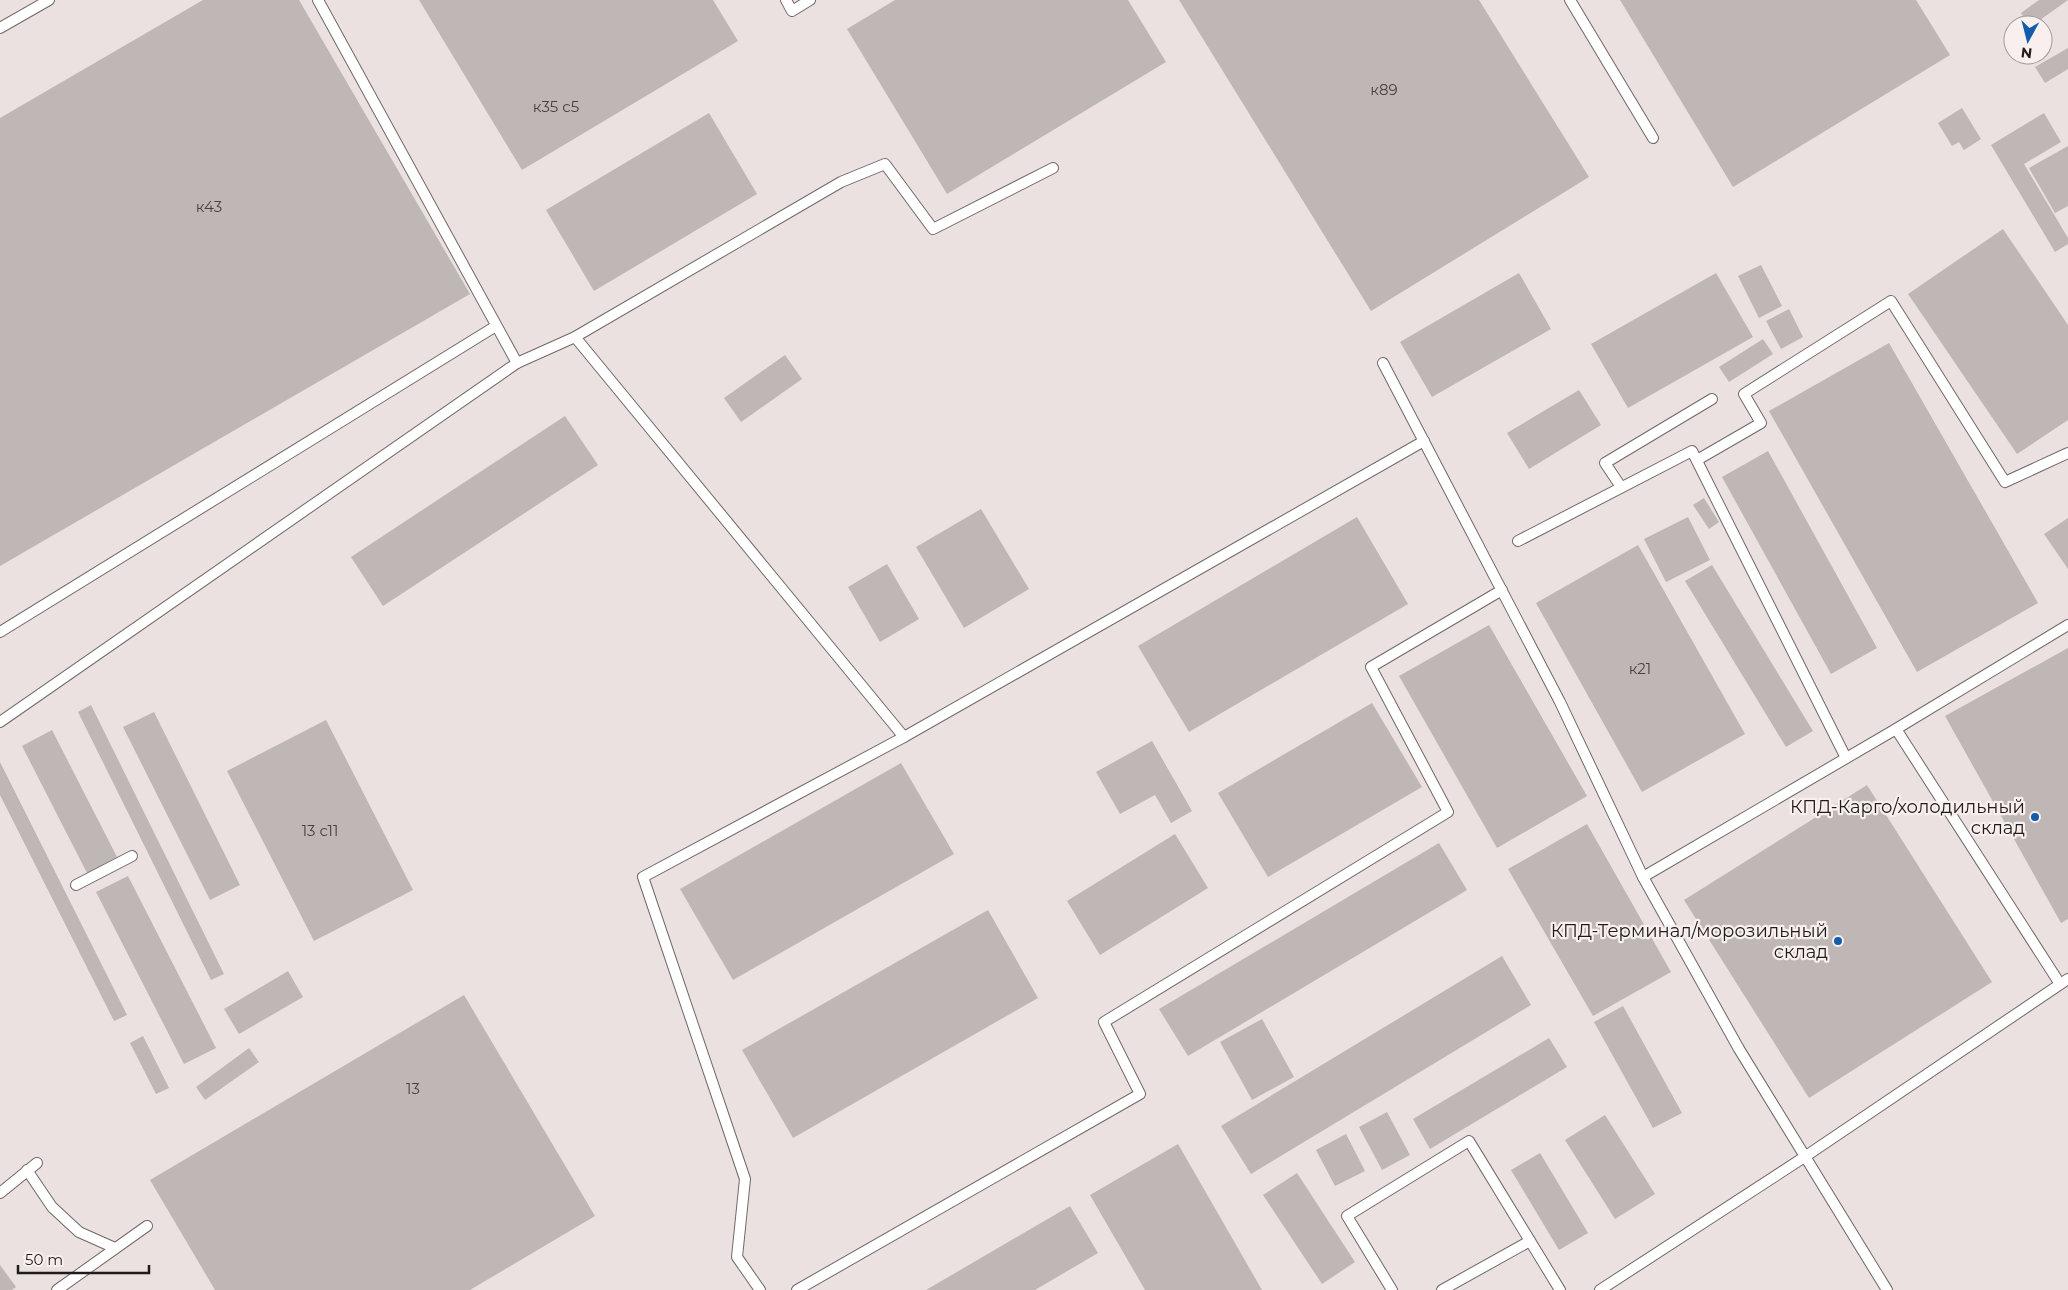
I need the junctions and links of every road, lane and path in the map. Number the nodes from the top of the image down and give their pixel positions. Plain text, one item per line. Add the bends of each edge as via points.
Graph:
1 (48, 0) edge
2 (318, 0) edge
3 (786, 0) edge
4 (810, 0) edge
5 (1570, 0) edge
6 (0, 28) edge
7 (1653, 138) dead end
8 (1053, 168) dead end
9 (496, 326) junction
10 (575, 337) junction
11 (1383, 363) dead end
12 (517, 364) junction
13 (1712, 399) dead end
14 (1424, 442) junction
15 (2068, 453) edge
16 (1697, 460) junction
17 (1621, 487) junction
18 (1518, 540) dead end
19 (1502, 590) junction
20 (2068, 625) edge
21 (0, 632) edge
22 (0, 722) edge
23 (1896, 729) junction
24 (904, 737) junction
25 (1846, 758) junction
26 (132, 856) dead end
27 (1643, 876) junction
28 (76, 885) dead end
29 (2064, 981) edge
30 (1806, 1156) junction
31 (37, 1163) dead end
32 (27, 1170) junction
33 (0, 1193) edge
34 (146, 1226) dead end
35 (1530, 1241) junction
36 (115, 1248) junction
37 (57, 1290) edge
38 (760, 1290) edge
39 (797, 1290) edge
40 (1392, 1290) edge
41 (1442, 1290) edge
42 (1560, 1290) edge
43 (1600, 1290) edge
44 (1887, 1290) edge

1 - 6 lane
2 - 9 lane
3 - 4 lane via 792,11
5 - 7 lane
8 - 10 lane via 934,229 885,164 841,182
9 - 12 lane
9 - 21 lane
10 - 12 lane
10 - 24 lane
11 - 14 lane
12 - 22 lane
13 - 17 lane via 1605,463
14 - 19 lane
14 - 24 lane
15 - 16 lane via 2005,482 1891,300 1744,394 1761,423
16 - 17 lane via 1692,451
16 - 25 lane
17 - 18 lane
19 - 27 lane
19 - 39 lane via 1371,667 1448,812 1104,1022 1140,1094
20 - 23 lane
23 - 25 lane
23 - 29 lane
24 - 38 lane via 643,877 745,1179 737,1257
25 - 27 lane
26 - 28 lane
27 - 30 lane via 1739,1050
29 - 30 lane
30 - 43 lane
30 - 44 lane
31 - 32 lane
32 - 33 lane
32 - 36 lane via 52,1207 79,1232
34 - 36 lane
35 - 40 lane via 1469,1141 1347,1216
35 - 41 lane
35 - 42 lane
36 - 37 lane

